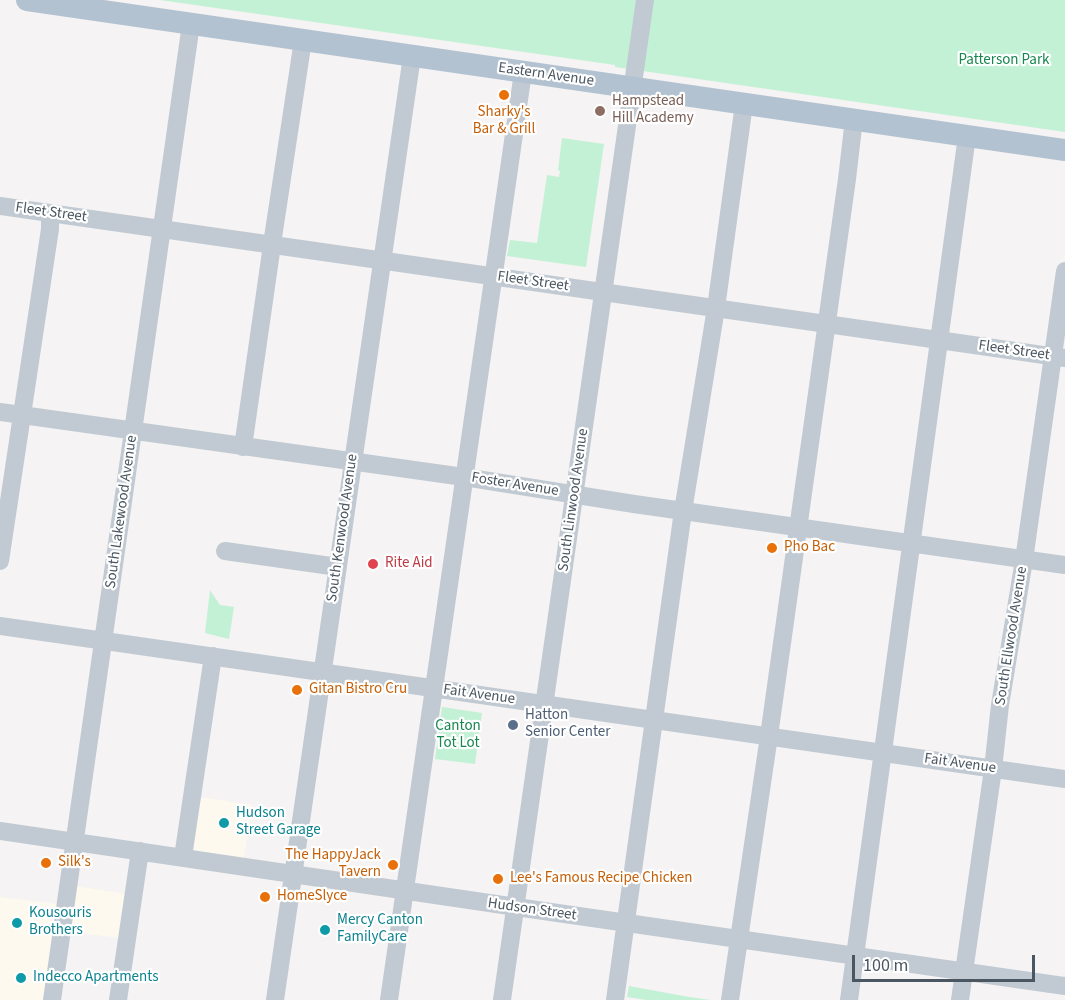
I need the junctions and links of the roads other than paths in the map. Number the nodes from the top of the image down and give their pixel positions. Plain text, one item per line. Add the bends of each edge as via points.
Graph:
1 (27, 0) edge
2 (645, 0) edge
3 (191, 24) junction
4 (303, 40) junction
5 (412, 56) junction
6 (523, 72) junction
7 (632, 88) junction
8 (744, 104) junction
9 (854, 119) junction
10 (967, 136) junction
11 (1065, 150) edge
12 (0, 206) edge
13 (50, 213) junction
14 (162, 229) junction
15 (272, 244) junction
16 (382, 260) junction
17 (1065, 271) edge
18 (493, 276) junction
19 (603, 292) junction
20 (716, 308) junction
21 (826, 324) junction
22 (939, 340) junction
23 (1059, 357) edge
24 (0, 412) edge
25 (21, 415) junction
26 (133, 431) junction
27 (243, 447) junction
28 (353, 462) junction
29 (464, 477) junction
30 (576, 494) junction
31 (684, 511) junction
32 (797, 527) junction
33 (912, 544) junction
34 (225, 551) dead end
35 (1024, 560) junction
36 (0, 561) edge
37 (1065, 566) edge
38 (338, 567) junction
39 (0, 626) edge
40 (103, 640) junction
41 (213, 656) junction
42 (322, 672) junction
43 (434, 688) junction
44 (545, 704) junction
45 (654, 720) junction
46 (769, 736) junction
47 (883, 753) junction
48 (993, 769) junction
49 (1065, 779) edge
50 (0, 831) edge
51 (74, 841) junction
52 (140, 851) junction
53 (183, 857) junction
54 (293, 874) junction
55 (405, 891) junction
56 (516, 907) junction
57 (626, 923) junction
58 (739, 939) junction
59 (855, 956) junction
60 (964, 972) junction
61 (1065, 987) edge
62 (52, 1000) edge
63 (118, 1000) edge
64 (275, 1000) edge
65 (389, 1000) edge
66 (502, 1000) edge
67 (615, 1000) edge
68 (730, 1000) edge
69 (849, 1000) edge
70 (960, 1000) edge

1 - 3 main road, Eastern Avenue
2 - 7 street, South Linwood Avenue
3 - 4 main road, Eastern Avenue
3 - 14 street, South Lakewood Avenue
4 - 5 main road, Eastern Avenue
4 - 15 street
5 - 6 main road, Eastern Avenue
5 - 16 street, South Kenwood Avenue
6 - 7 main road, Eastern Avenue
6 - 18 street
7 - 8 main road, Eastern Avenue
7 - 19 street, South Linwood Avenue
8 - 9 main road, Eastern Avenue
8 - 20 street
9 - 10 main road, Eastern Avenue
9 - 21 street
10 - 11 main road, Eastern Avenue
10 - 22 street
12 - 13 street, Fleet Street
13 - 14 street, Fleet Street
13 - 25 street
14 - 15 street, Fleet Street
14 - 26 street, South Lakewood Avenue
15 - 16 street, Fleet Street
15 - 27 street
16 - 18 street, Fleet Street
16 - 28 street, South Kenwood Avenue
17 - 23 street, South Ellwood Avenue
18 - 19 street, Fleet Street
18 - 29 street
19 - 20 street, Fleet Street
19 - 30 street, South Linwood Avenue
20 - 21 street, Fleet Street
20 - 31 street
21 - 22 street, Fleet Street
21 - 32 street
22 - 23 street, Fleet Street
22 - 33 street
23 - 35 street, South Ellwood Avenue
24 - 25 street, Foster Avenue
25 - 26 street, Foster Avenue
25 - 36 street
26 - 27 street, Foster Avenue
26 - 40 street, South Lakewood Avenue
27 - 28 street, Foster Avenue
28 - 29 street, Foster Avenue
28 - 38 street, South Kenwood Avenue
29 - 30 street, Foster Avenue
29 - 43 street
30 - 31 street, Foster Avenue
30 - 44 street, South Linwood Avenue
31 - 32 street, Foster Avenue
31 - 45 street
32 - 33 street, Foster Avenue
32 - 46 street
33 - 35 street, Foster Avenue
33 - 47 street
34 - 38 street
35 - 37 street, Foster Avenue
35 - 48 street, South Ellwood Avenue
38 - 42 street, South Kenwood Avenue
39 - 40 street, Fait Avenue
40 - 41 street, Fait Avenue
40 - 51 street, South Lakewood Avenue
41 - 42 street, Fait Avenue
41 - 53 street
42 - 43 street, Fait Avenue
42 - 54 street, South Kenwood Avenue
43 - 44 street, Fait Avenue
43 - 55 street
44 - 45 street, Fait Avenue
44 - 56 street, South Linwood Avenue
45 - 46 street, Fait Avenue
45 - 57 street
46 - 47 street, Fait Avenue
46 - 58 street
47 - 48 street, Fait Avenue
47 - 59 street
48 - 49 street, Fait Avenue
48 - 60 street, South Ellwood Avenue
50 - 51 street, Hudson Street
51 - 52 street, Hudson Street
51 - 62 street, South Lakewood Avenue
52 - 53 street, Hudson Street
52 - 63 street
53 - 54 street, Hudson Street
54 - 55 street, Hudson Street
54 - 64 street, South Kenwood Avenue
55 - 56 street, Hudson Street
55 - 65 street
56 - 57 street, Hudson Street
56 - 66 street, South Linwood Avenue
57 - 58 street, Hudson Street
57 - 67 street
58 - 59 street, Hudson Street
58 - 68 street
59 - 60 street, Hudson Street
59 - 69 street
60 - 61 street, Hudson Street
60 - 70 street, South Ellwood Avenue

